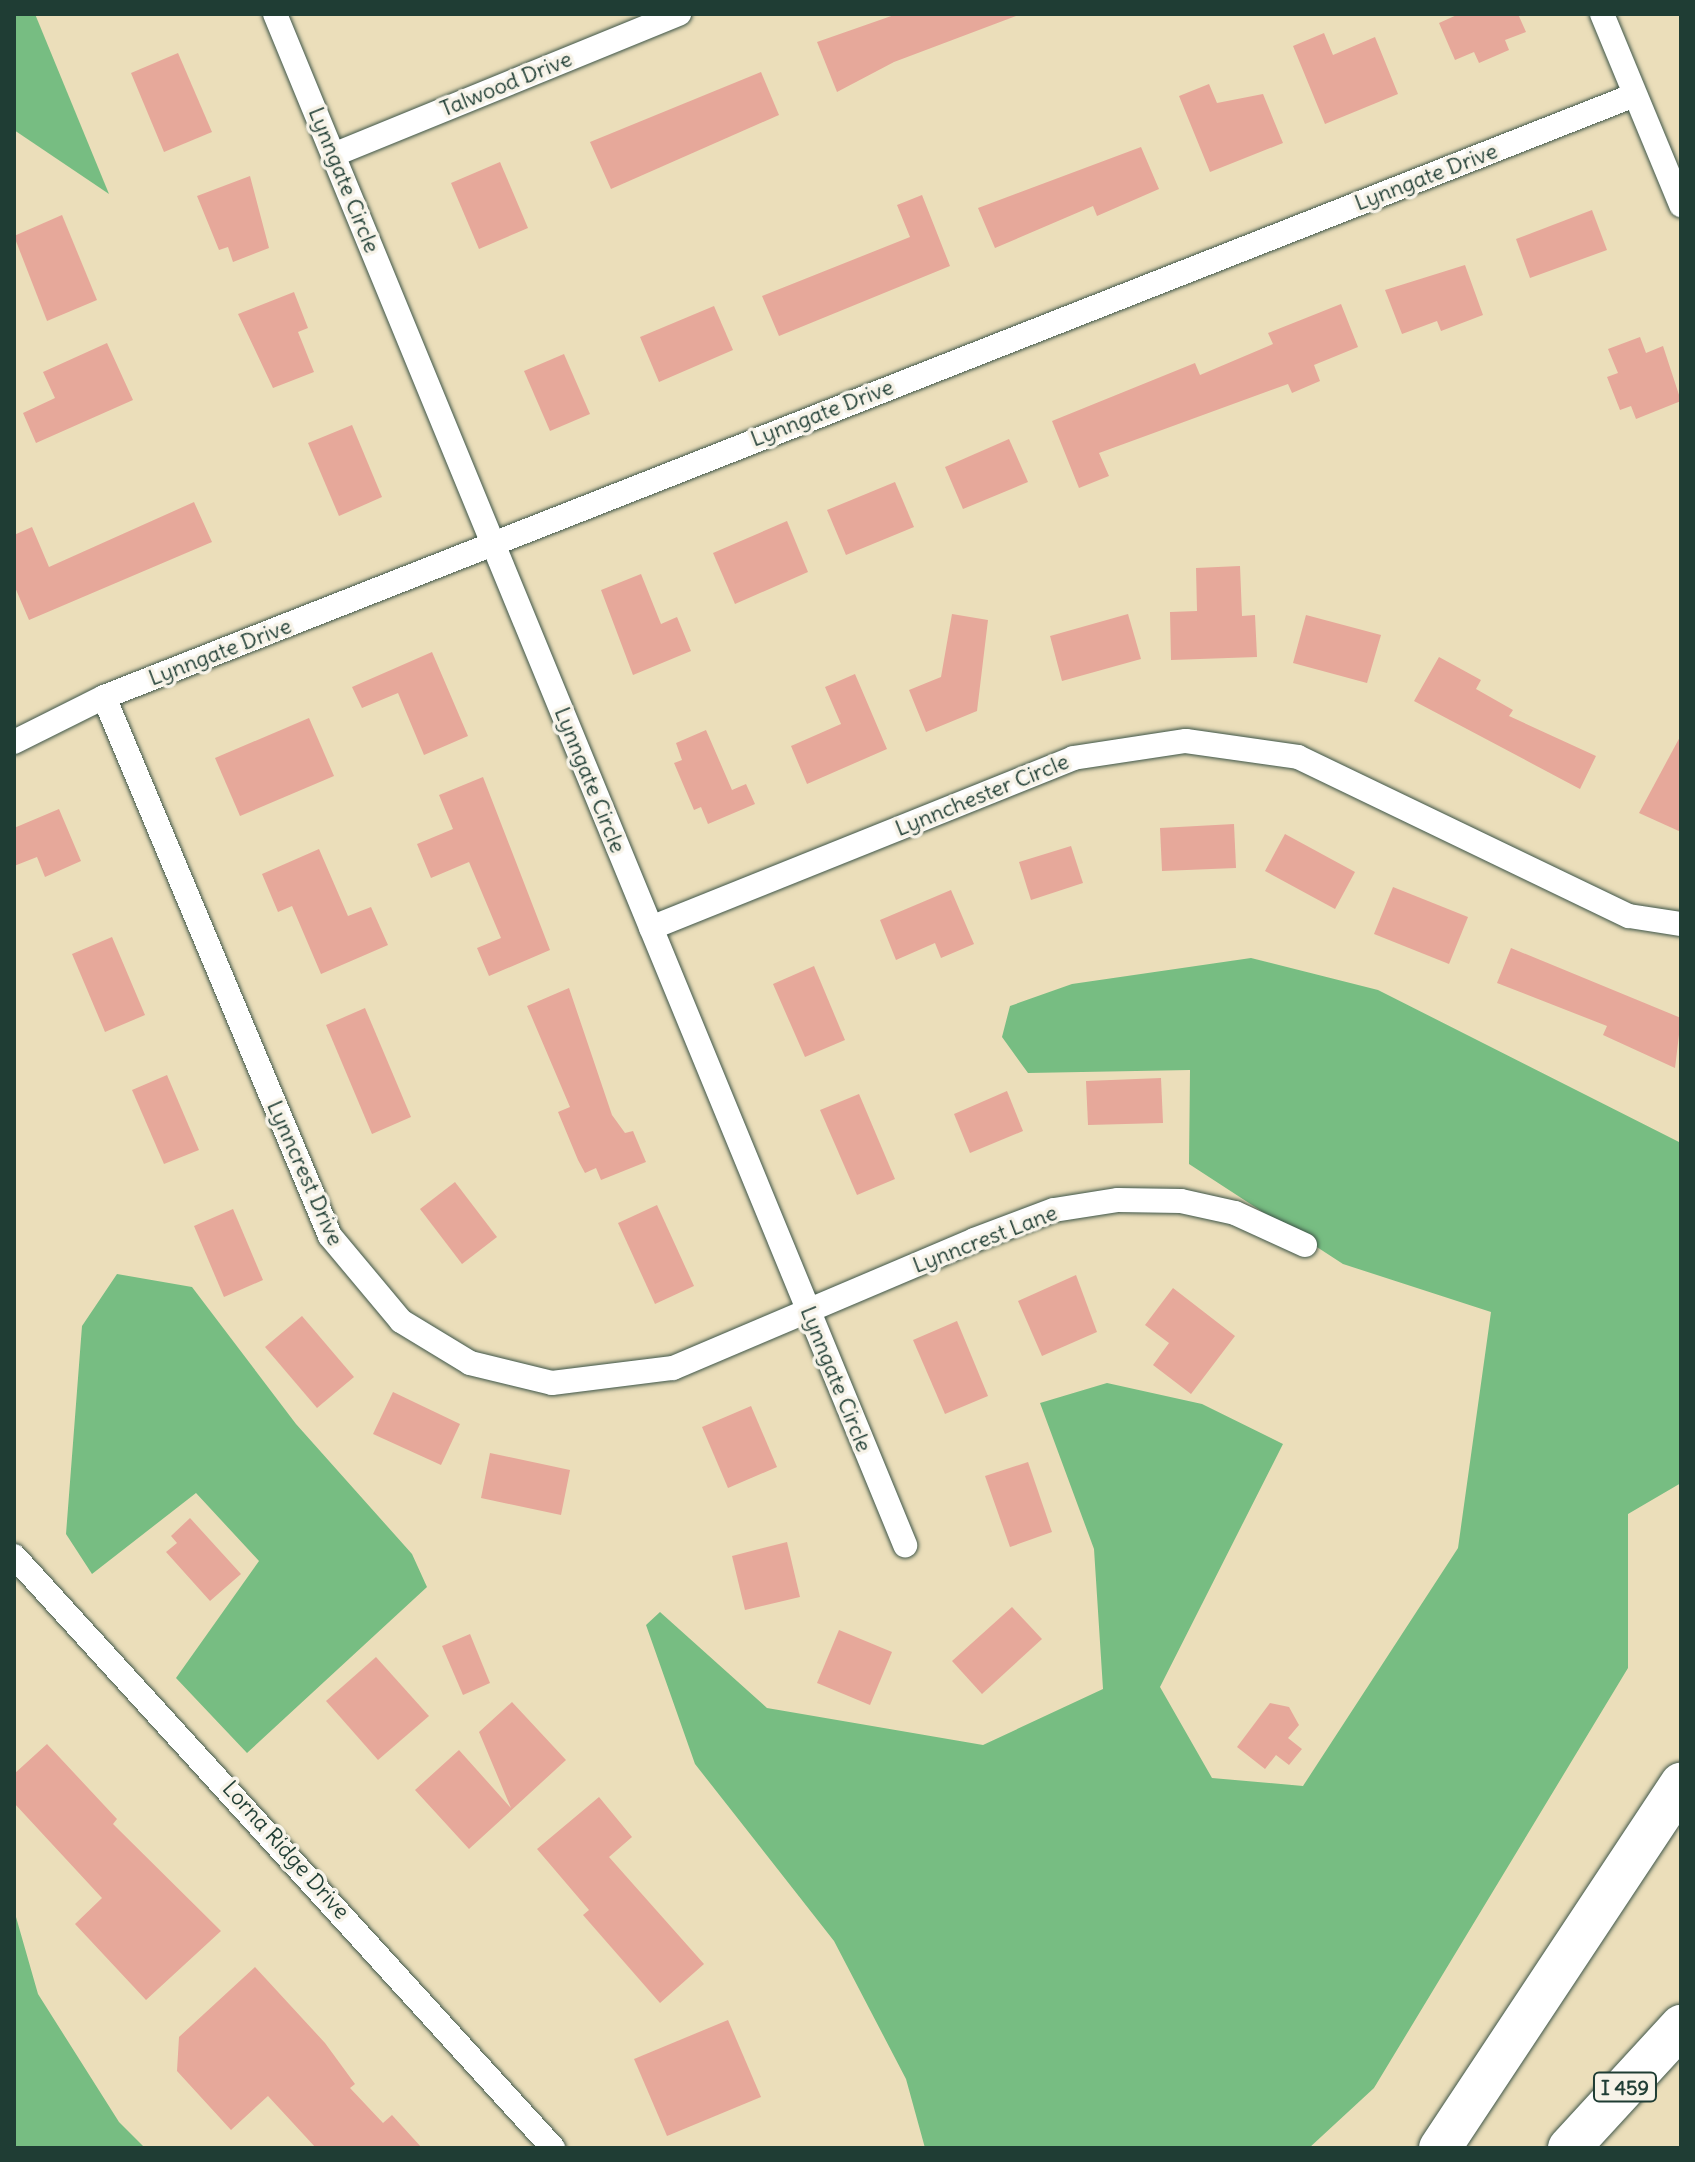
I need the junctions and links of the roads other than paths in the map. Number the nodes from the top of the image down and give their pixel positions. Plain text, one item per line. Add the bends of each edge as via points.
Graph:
1 (275, 14) edge
2 (679, 14) edge
3 (1602, 14) edge
4 (1635, 95) junction
5 (333, 155) junction
6 (1681, 205) edge
7 (492, 543) junction
8 (104, 697) junction
9 (14, 742) edge
10 (1681, 924) edge
11 (651, 928) junction
12 (1305, 1245) dead end
13 (808, 1309) junction
14 (905, 1545) dead end
15 (14, 1556) edge
16 (1681, 1784) edge
17 (1681, 2026) edge
18 (553, 2148) edge
19 (1440, 2148) edge
20 (1569, 2148) edge

1 - 5 street, Lynngate Circle
2 - 5 street, Talwood Drive
3 - 4 street
4 - 6 street
4 - 7 street, Lynngate Drive
5 - 7 street, Lynngate Circle
7 - 8 street, Lynngate Drive
7 - 11 street, Lynngate Circle
8 - 9 street, Lynngate Drive
8 - 13 street, Lynncrest Drive via 330,1236 401,1321 470,1363 552,1383 673,1368
10 - 11 street, Lynnchester Circle via 1629,916 1298,757 1186,741 1073,758
11 - 13 street, Lynngate Circle
12 - 13 street, Lynncrest Lane via 1235,1213 1181,1201 1118,1200 1054,1210
13 - 14 street, Lynngate Circle
15 - 18 street, Lorna Ridge Drive
16 - 19 highway
17 - 20 highway, I 459

